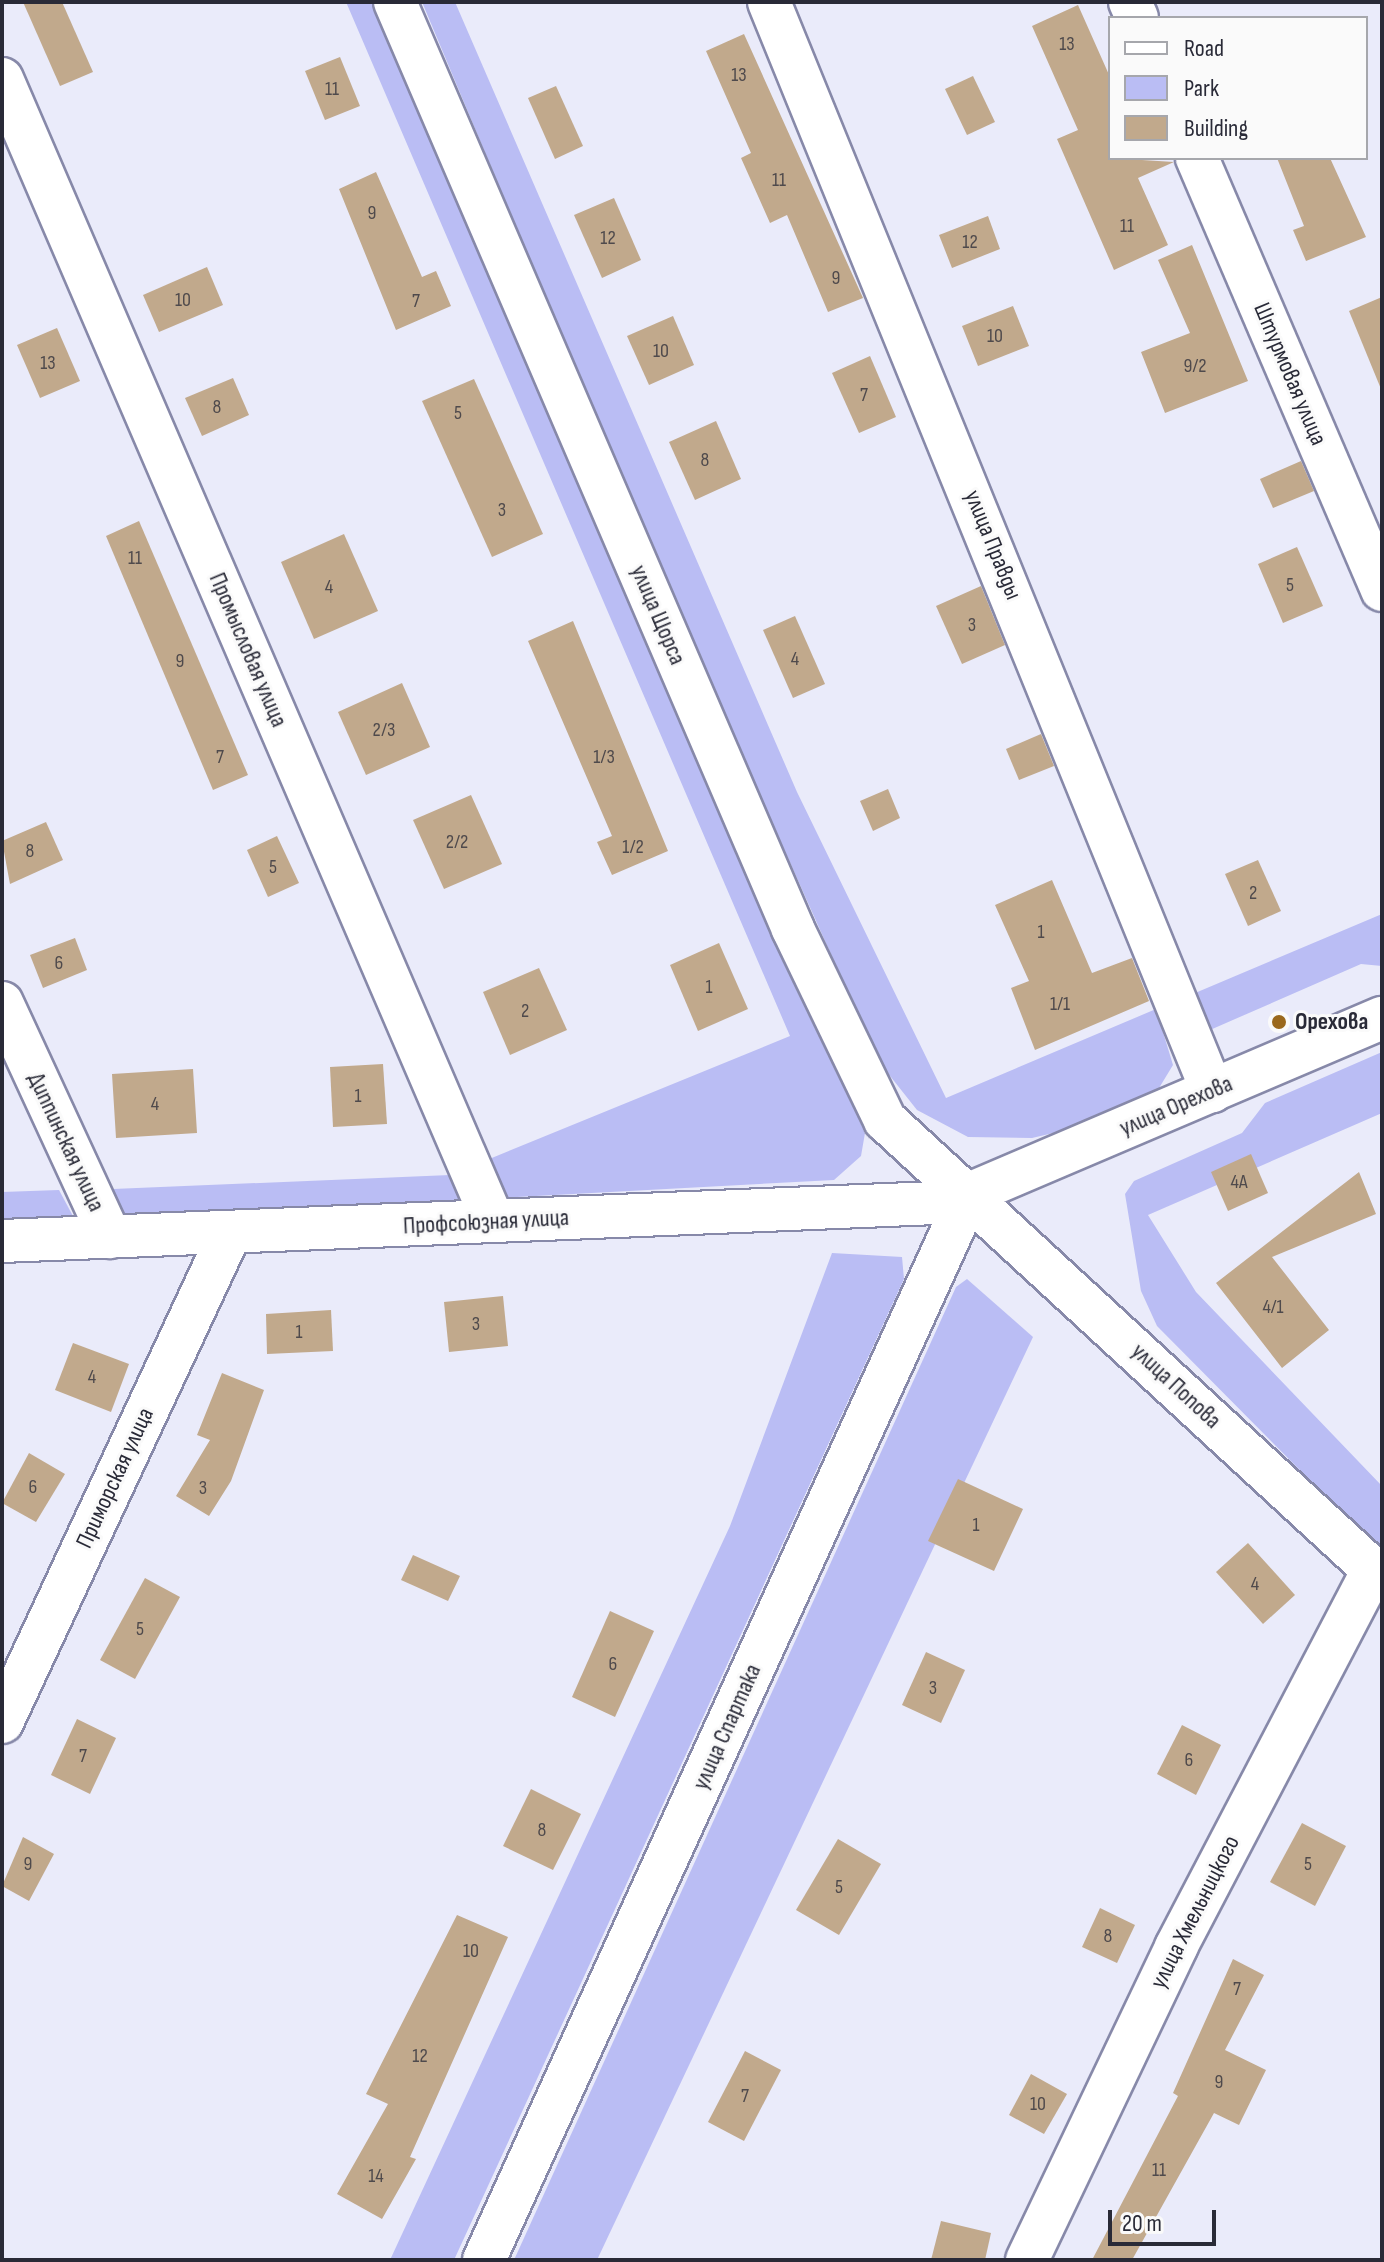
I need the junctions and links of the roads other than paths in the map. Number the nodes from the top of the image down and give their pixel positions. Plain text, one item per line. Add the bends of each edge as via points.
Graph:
1 (395, 2) edge
2 (769, 2) edge
3 (2, 79) edge
4 (1198, 160) edge
5 (1382, 590) edge
6 (2, 1003) edge
7 (1382, 1018) edge
8 (1212, 1091) junction
9 (969, 1194) junction
10 (493, 1221) junction
11 (229, 1235) junction
12 (110, 1237) junction
13 (2, 1241) edge
14 (1377, 1574) edge
15 (2, 1722) edge
16 (484, 2260) edge
17 (1027, 2260) edge

1 - 9 street, улица Щорса via 793,929 879,1108
2 - 8 street, улица Правды
3 - 10 street, Промысловая улица
4 - 5 street, Штурмовая улица
6 - 12 street, Диппинская улица
7 - 8 street, улица Орехова
8 - 9 street, улица Орехова
9 - 10 street, Профсоюзная улица via 934,1203
9 - 14 street, улица Попова
9 - 16 street, улица Спартака
10 - 11 street, Профсоюзная улица
11 - 12 street, Профсоюзная улица
11 - 15 street, Приморская улица
12 - 13 street, Профсоюзная улица
14 - 17 street, улица Хмельницкого via 1176,1947

